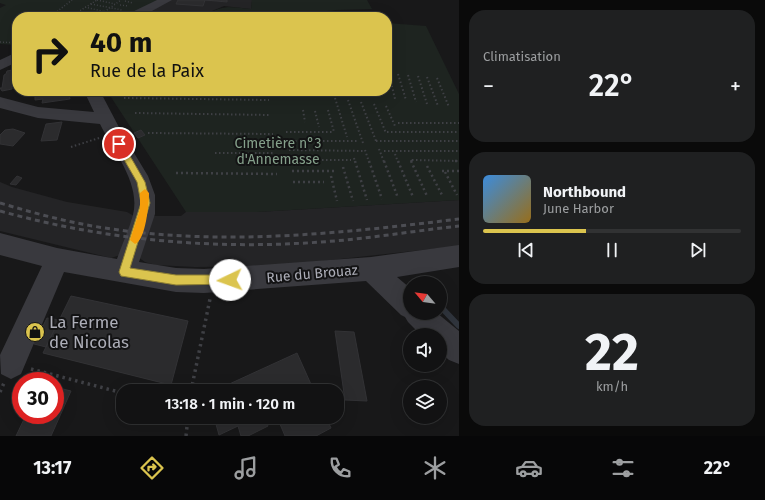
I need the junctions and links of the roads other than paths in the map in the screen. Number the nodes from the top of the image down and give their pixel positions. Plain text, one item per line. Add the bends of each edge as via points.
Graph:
1 (166, 0) edge
2 (142, 12) edge
3 (12, 59) edge
4 (0, 66) edge
5 (94, 96) edge
6 (0, 102) edge
7 (109, 126) junction
8 (0, 244) edge
9 (459, 256) edge
10 (57, 259) junction
11 (371, 269) junction
12 (124, 272) junction
13 (403, 299) edge
14 (425, 320) edge
15 (459, 350) edge
16 (11, 364) road end

1 - 2 street
3 - 4 street
5 - 7 street
6 - 7 street via 24,110
7 - 12 street via 141,182 145,195 145,209
8 - 10 street, Rue du Brouaz
9 - 11 street, Rue du Brouaz
10 - 12 street, Rue du Brouaz
10 - 16 street
11 - 12 street, Rue du Brouaz via 215,281 176,280
11 - 13 street
14 - 15 street

